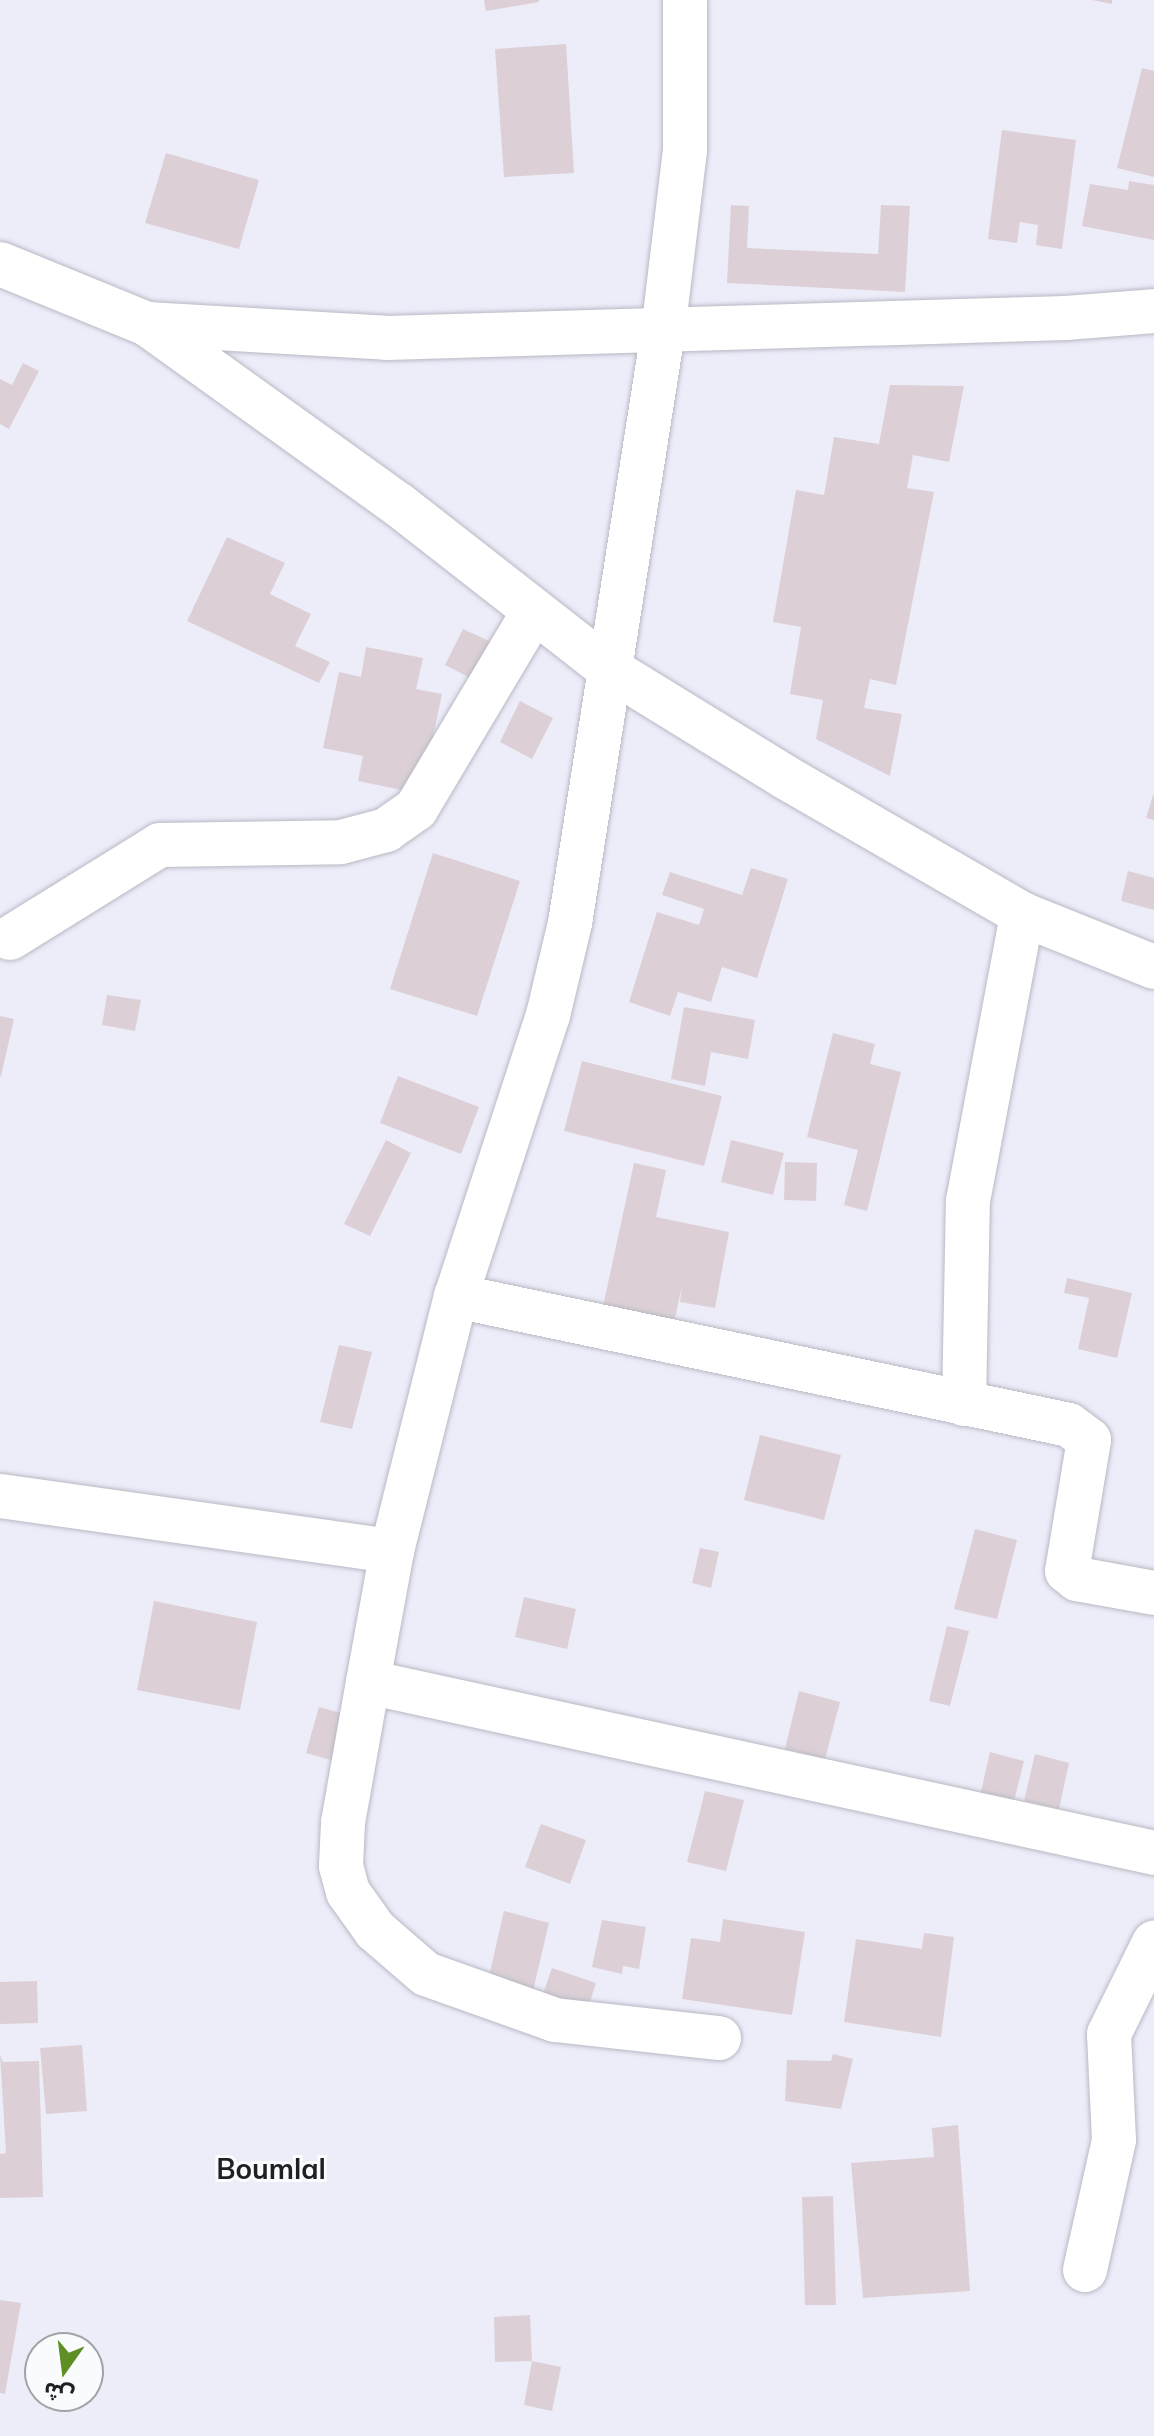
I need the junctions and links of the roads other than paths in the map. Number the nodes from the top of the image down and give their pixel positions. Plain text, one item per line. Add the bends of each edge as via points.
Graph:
1 (685, 0) edge
2 (0, 264) edge
3 (1154, 311) edge
4 (147, 324) junction
5 (663, 332) junction
6 (534, 611) junction
7 (608, 668) junction
8 (1022, 914) junction
9 (10, 938) dead end
10 (1154, 967) edge
11 (456, 1296) junction
12 (964, 1404) junction
13 (0, 1496) edge
14 (392, 1551) junction
15 (1154, 1593) edge
16 (368, 1682) junction
17 (1154, 1853) edge
18 (1154, 1943) edge
19 (719, 2038) dead end
20 (1085, 2270) dead end

1 - 5 street via 685,150
2 - 4 street
3 - 5 street
4 - 5 street via 387,338
4 - 6 street via 399,505
5 - 7 street
6 - 7 street
6 - 9 street via 416,809 386,830 341,842 160,845
7 - 8 street via 941,871
7 - 11 street via 570,923 548,1015
8 - 10 street
8 - 12 street via 968,1201
11 - 12 street
11 - 14 street
12 - 15 street via 1086,1434 1089,1452 1067,1571 1077,1579
13 - 14 street
14 - 16 street
16 - 17 street
16 - 19 street via 343,1823 341,1866 348,1892 375,1930 426,1974 555,2020
18 - 20 street via 1109,2034 1114,2140

